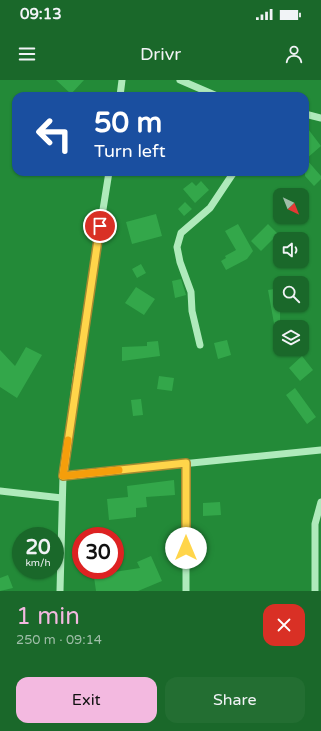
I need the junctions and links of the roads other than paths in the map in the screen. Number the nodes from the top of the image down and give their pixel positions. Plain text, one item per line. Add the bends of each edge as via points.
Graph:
1 (122, 80) edge
2 (180, 80) edge
3 (120, 92) edge
4 (208, 92) edge
5 (309, 115) edge
6 (321, 118) edge
7 (108, 176) edge
8 (231, 176) edge
9 (200, 345) dead end
10 (321, 450) edge
11 (186, 463) junction
12 (63, 476) junction
13 (0, 491) edge
14 (62, 498) junction
15 (321, 502) edge
16 (60, 591) edge
17 (186, 591) edge
18 (315, 591) edge

1 - 3 street
2 - 4 street
5 - 6 street
7 - 12 street
8 - 9 street via 210,208 181,233 177,247 191,292 192,311
10 - 11 street
11 - 12 street
11 - 17 street
12 - 14 street
13 - 14 street
14 - 16 street
15 - 18 street via 315,524

